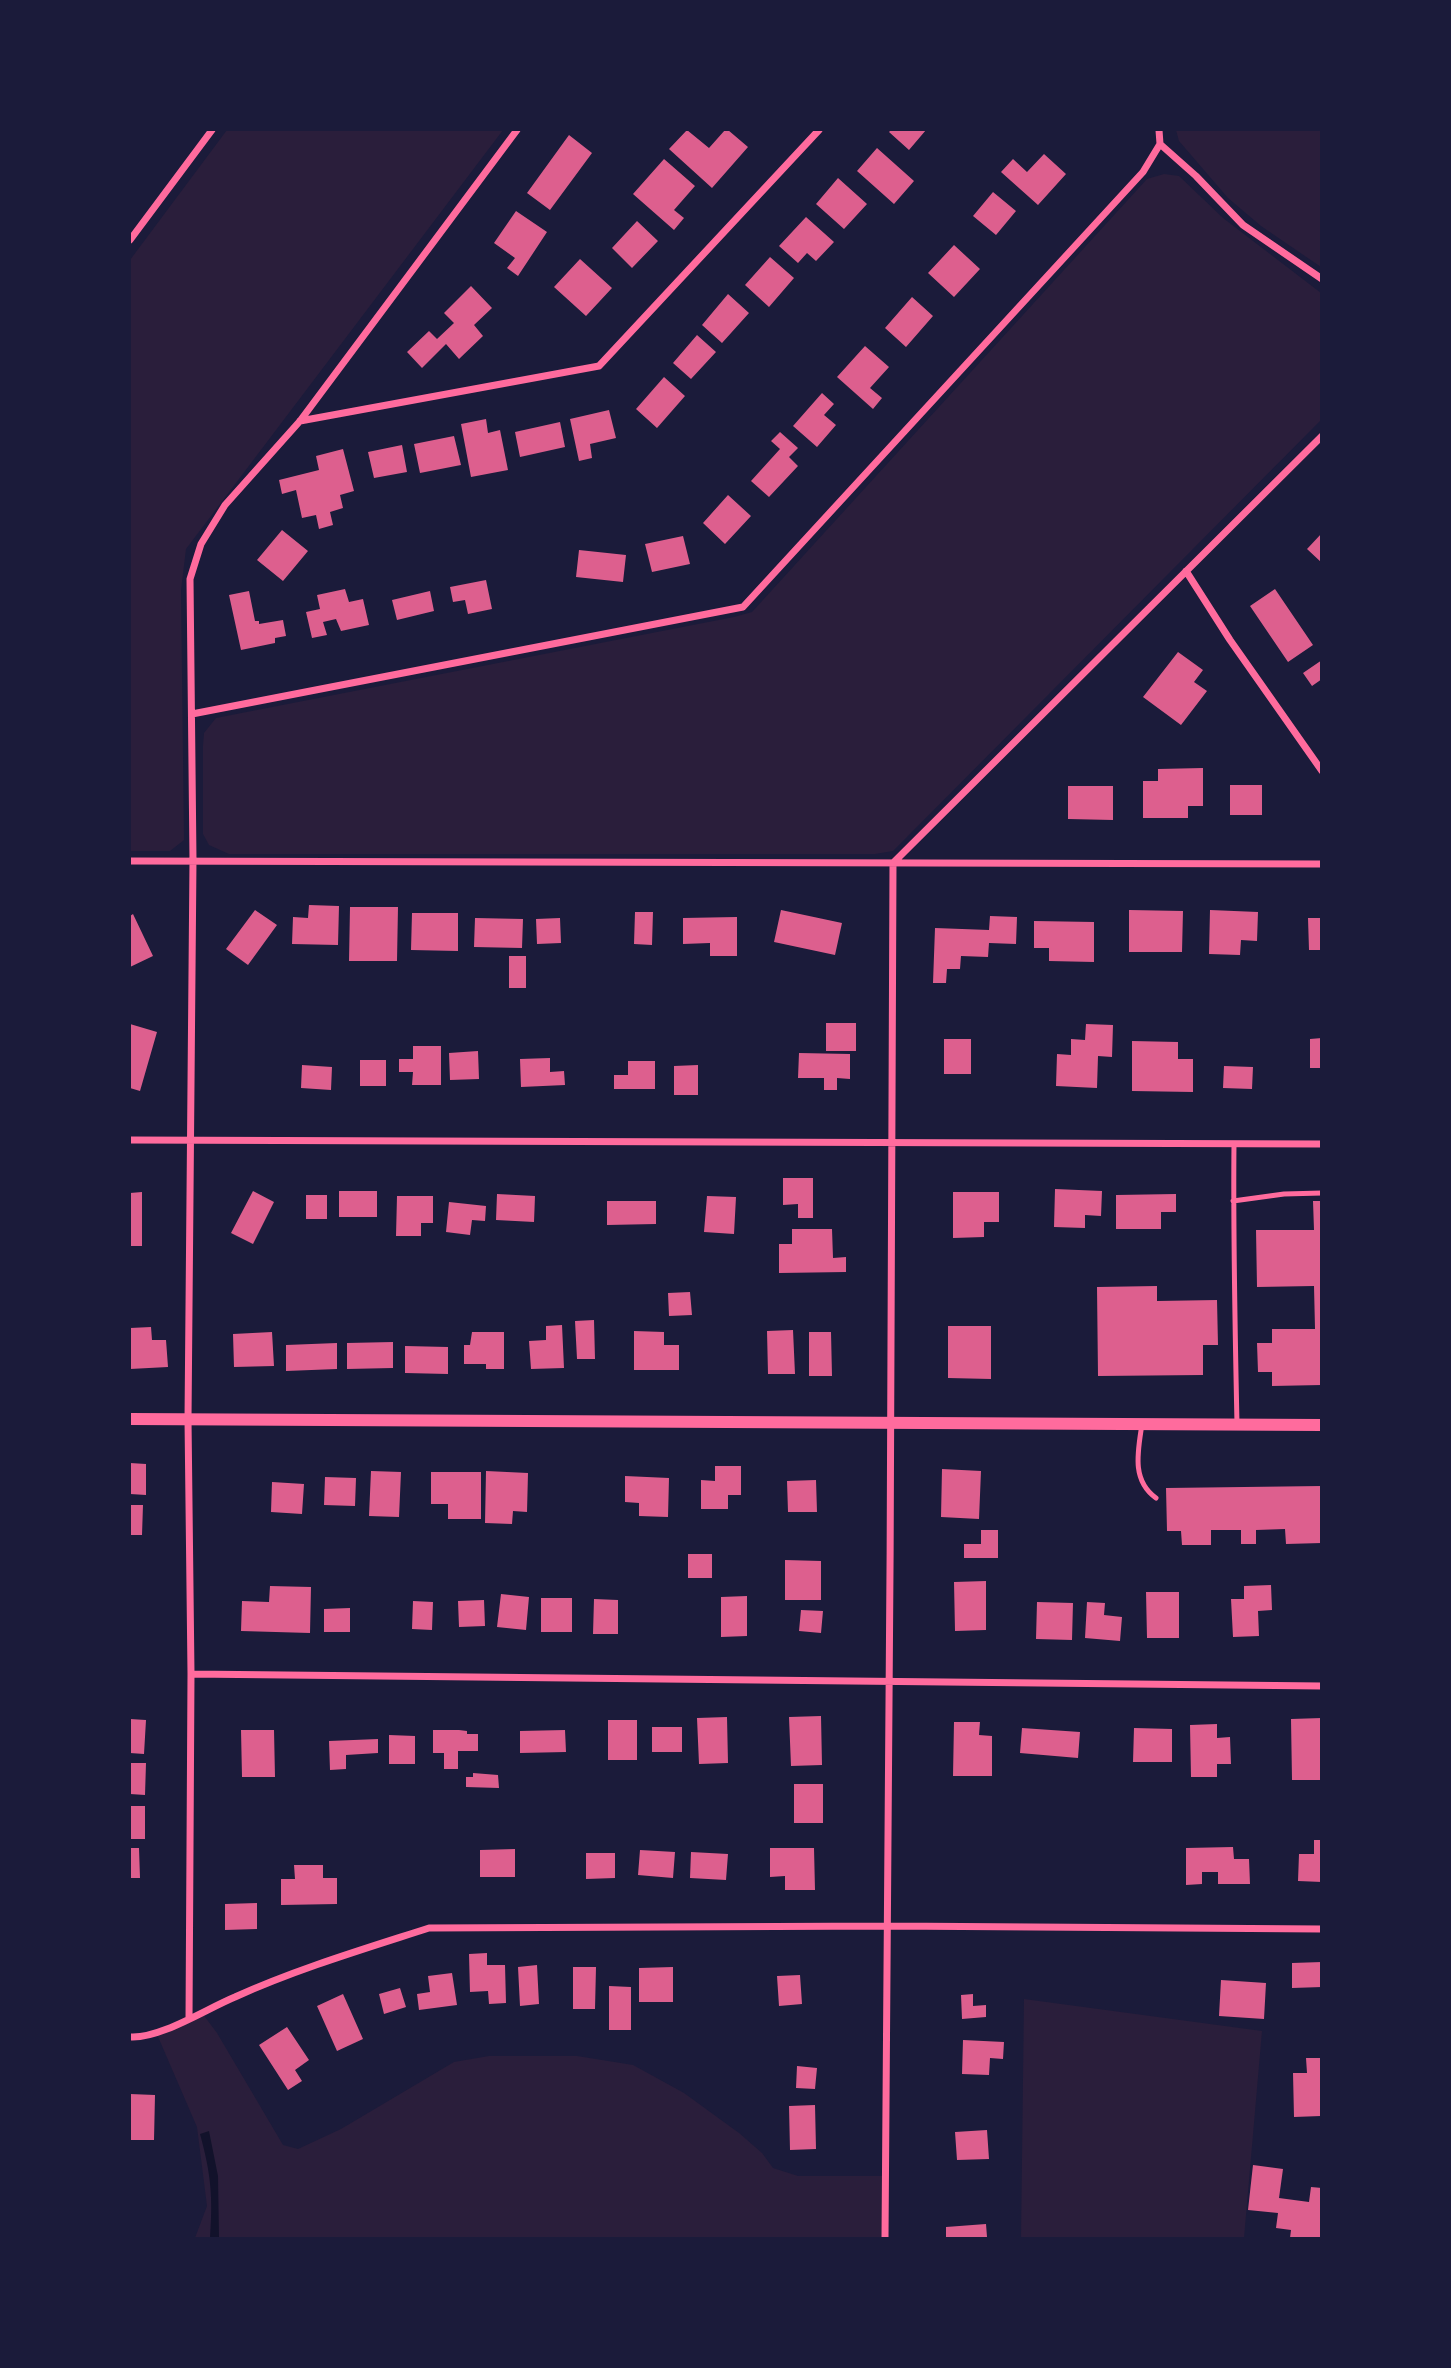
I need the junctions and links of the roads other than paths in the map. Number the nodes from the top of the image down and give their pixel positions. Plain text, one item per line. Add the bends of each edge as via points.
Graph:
1 (212, 130) edge
2 (517, 130) edge
3 (819, 130) edge
4 (1159, 130) edge
5 (1160, 144) junction
6 (130, 240) edge
7 (1321, 279) edge
8 (300, 421) junction
9 (1321, 436) edge
10 (1186, 571) junction
11 (192, 714) junction
12 (1321, 771) edge
13 (130, 860) edge
14 (193, 860) junction
15 (893, 863) junction
16 (1321, 864) edge
17 (130, 1140) edge
18 (190, 1140) junction
19 (891, 1142) junction
20 (1234, 1144) junction
21 (1321, 1144) edge
22 (1321, 1193) edge
23 (1233, 1201) junction
24 (130, 1419) edge
25 (188, 1419) junction
26 (891, 1423) junction
27 (1142, 1424) junction
28 (1237, 1424) junction
29 (1321, 1425) edge
30 (1156, 1498) dead end
31 (191, 1674) junction
32 (888, 1682) junction
33 (1321, 1686) edge
34 (890, 1926) junction
35 (1321, 1929) edge
36 (189, 2019) junction
37 (130, 2037) edge
38 (885, 2238) edge

1 - 6 street
2 - 8 street
3 - 8 street via 599,366
4 - 5 street
5 - 7 street via 1243,225
5 - 11 street via 1143,172 743,607
8 - 11 street via 225,505 201,544 190,579
9 - 10 street
10 - 12 street
10 - 15 street
11 - 14 street
13 - 14 street
14 - 15 street
14 - 18 street
15 - 16 street
15 - 19 street
17 - 18 street
18 - 19 street
18 - 25 street
19 - 20 street
19 - 26 street
20 - 21 street
20 - 23 lane
22 - 23 lane
23 - 28 lane
24 - 25 street
25 - 26 street
25 - 31 street
26 - 27 street
26 - 32 street
27 - 28 street
27 - 30 lane via 1137,1462 1145,1490
28 - 29 street
31 - 32 street
31 - 36 street
32 - 33 street
32 - 34 street
34 - 35 street
34 - 36 street via 429,1928 235,1996
34 - 38 street
36 - 37 street via 141,2038

